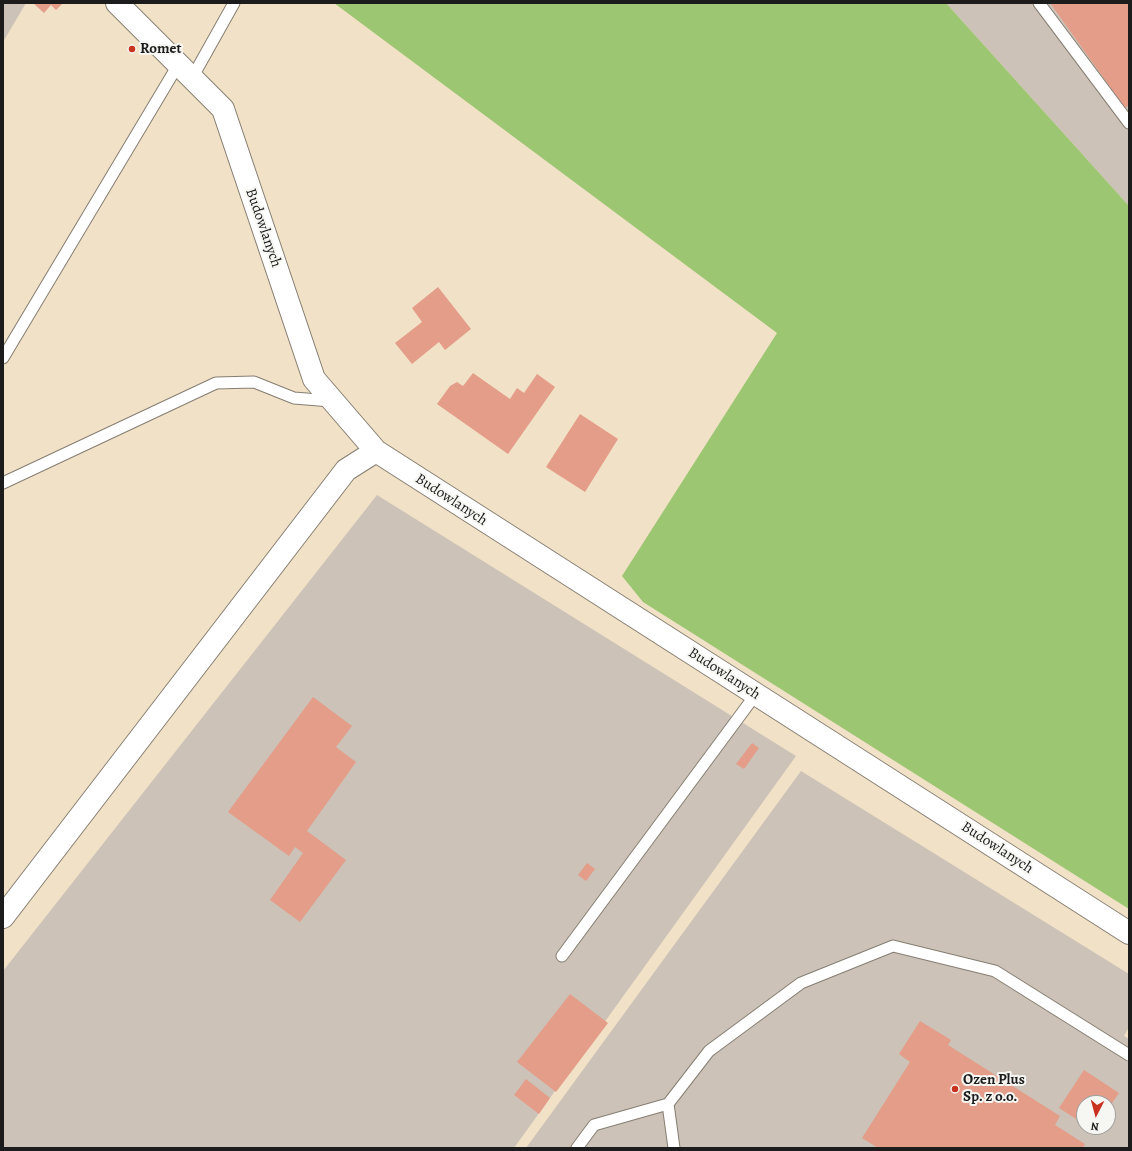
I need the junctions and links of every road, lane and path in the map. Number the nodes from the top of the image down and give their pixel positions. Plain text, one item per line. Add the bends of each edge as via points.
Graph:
1 (116, 3) edge
2 (234, 3) edge
3 (1039, 3) edge
4 (185, 71) junction
5 (1129, 123) edge
6 (3, 358) edge
7 (332, 401) junction
8 (376, 451) junction
9 (3, 483) edge
10 (756, 694) junction
11 (3, 917) edge
12 (1129, 932) edge
13 (562, 956) dead end
14 (1129, 1055) edge
15 (668, 1104) junction
16 (577, 1148) edge
17 (674, 1148) edge

1 - 4 street, Budowlanych
2 - 4 lane
3 - 5 lane
4 - 6 lane
4 - 7 street, Budowlanych via 223,109 314,379
7 - 8 street, Budowlanych
7 - 9 lane via 294,398 254,382 216,383
8 - 10 street, Budowlanych
8 - 11 street via 346,470
10 - 12 street, Budowlanych
10 - 13 lane
14 - 15 lane via 995,970 893,946 801,983 709,1051
15 - 16 lane via 594,1125
15 - 17 lane

